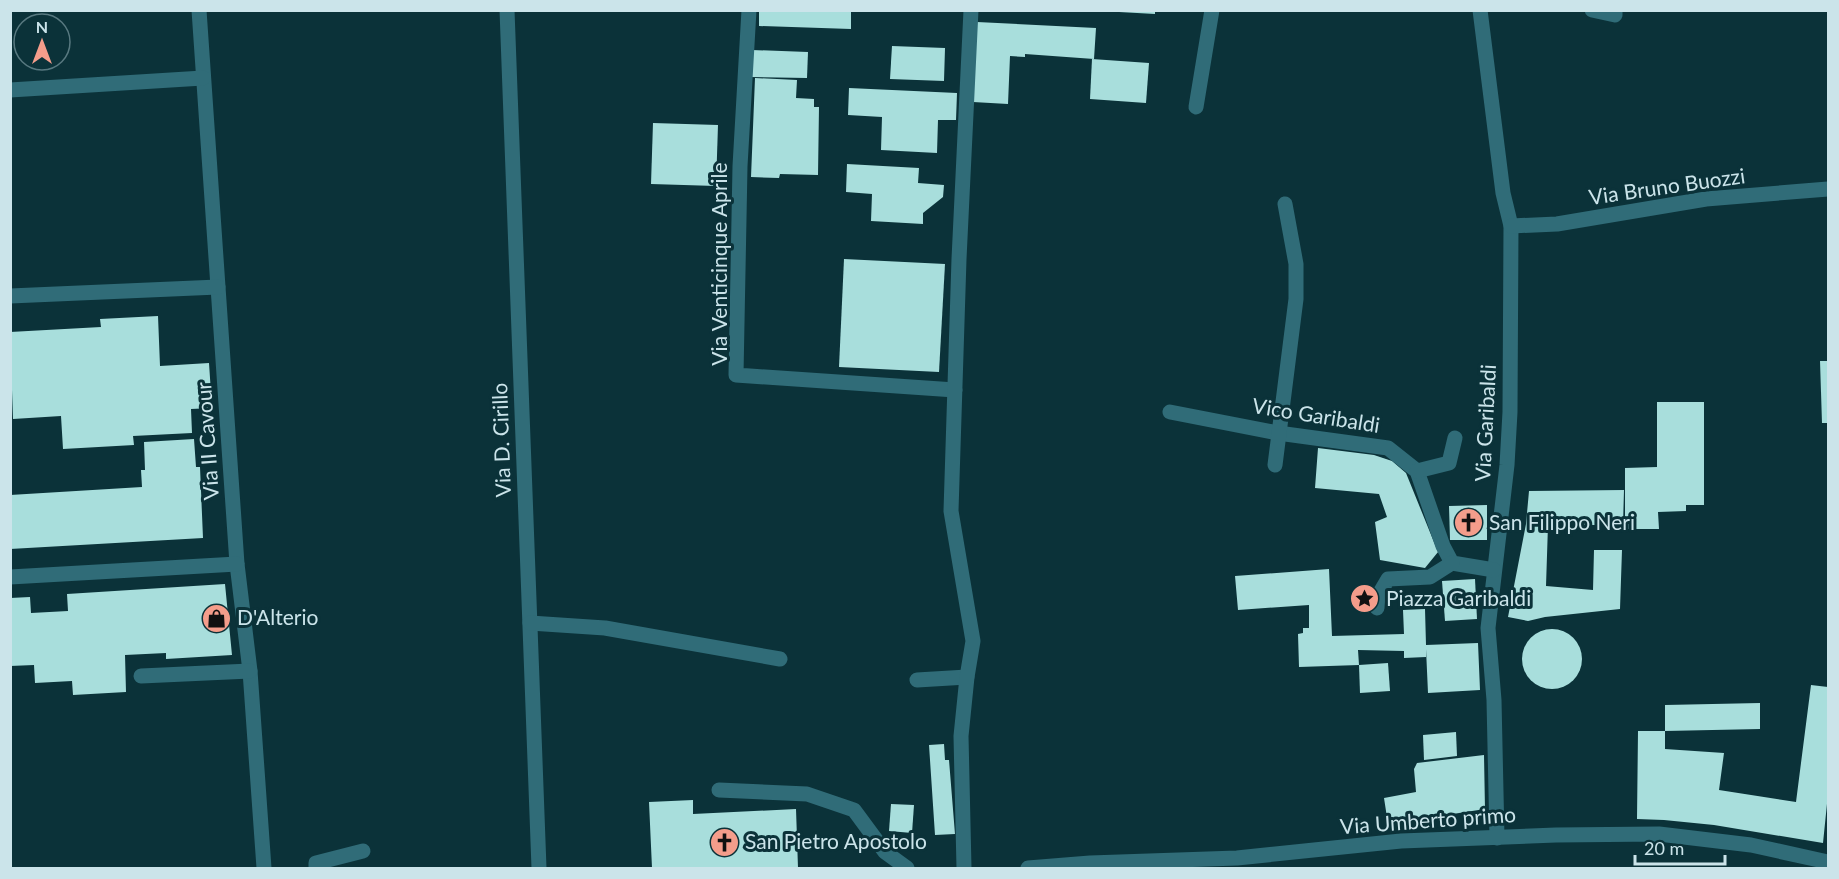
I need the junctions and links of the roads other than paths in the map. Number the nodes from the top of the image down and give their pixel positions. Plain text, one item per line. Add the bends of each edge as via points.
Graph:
1 (199, 10) edge
2 (507, 10) edge
3 (749, 10) edge
4 (971, 10) edge
5 (1212, 10) edge
6 (1480, 10) edge
7 (1592, 10) edge
8 (1615, 10) edge
9 (204, 78) junction
10 (10, 90) edge
11 (1196, 106) dead end
12 (1828, 189) edge
13 (1285, 204) dead end
14 (1511, 226) junction
15 (218, 287) junction
16 (10, 296) edge
17 (955, 390) junction
18 (1170, 412) dead end
19 (1278, 433) junction
20 (1455, 438) dead end
21 (1275, 465) dead end
22 (1418, 471) junction
23 (1452, 563) junction
24 (237, 564) junction
25 (1494, 570) junction
26 (10, 577) edge
27 (1377, 608) dead end
28 (530, 623) junction
29 (780, 659) dead end
30 (250, 671) junction
31 (141, 676) dead end
32 (967, 677) junction
33 (916, 680) dead end
34 (719, 790) dead end
35 (1497, 838) junction
36 (363, 851) dead end
37 (1828, 862) edge
38 (1237, 863) edge
39 (264, 868) edge
40 (316, 868) edge
41 (539, 868) edge
42 (907, 868) edge
43 (964, 868) edge
44 (1028, 868) edge

1 - 9 street, Via II Cavour
2 - 28 street, Via D. Cirillo
3 - 17 street, Via Venticinque Aprile via 736,375
4 - 17 street
5 - 11 street
6 - 14 street, Via Garibaldi via 1503,193
7 - 8 street via 1615,15
9 - 10 street
9 - 15 street, Via II Cavour
12 - 14 street, Via Bruno Buozzi via 1706,199 1557,224
13 - 19 street via 1296,264 1296,299
14 - 25 street, Via Garibaldi via 1510,412
15 - 16 street
15 - 24 street, Via II Cavour
17 - 32 street via 951,510 972,626
18 - 19 street, Vico Garibaldi
19 - 21 street
19 - 22 street, Vico Garibaldi via 1388,448
20 - 22 street via 1449,463
22 - 23 street
23 - 25 street
23 - 27 street via 1430,577 1388,579 1378,596
24 - 26 street
24 - 30 street, Via II Cavour
25 - 35 street, Via Garibaldi via 1488,628
28 - 29 street via 605,628
28 - 41 street, Via D. Cirillo
30 - 31 street
30 - 39 street, Via II Cavour
32 - 33 street
32 - 43 street via 961,736
34 - 42 street via 807,794 854,810 885,852
35 - 37 street, Via Umberto primo via 1659,834 1751,845
35 - 38 street, Via Umberto primo via 1401,841
36 - 40 street via 316,863
38 - 44 street, Via Umberto primo via 1090,863

